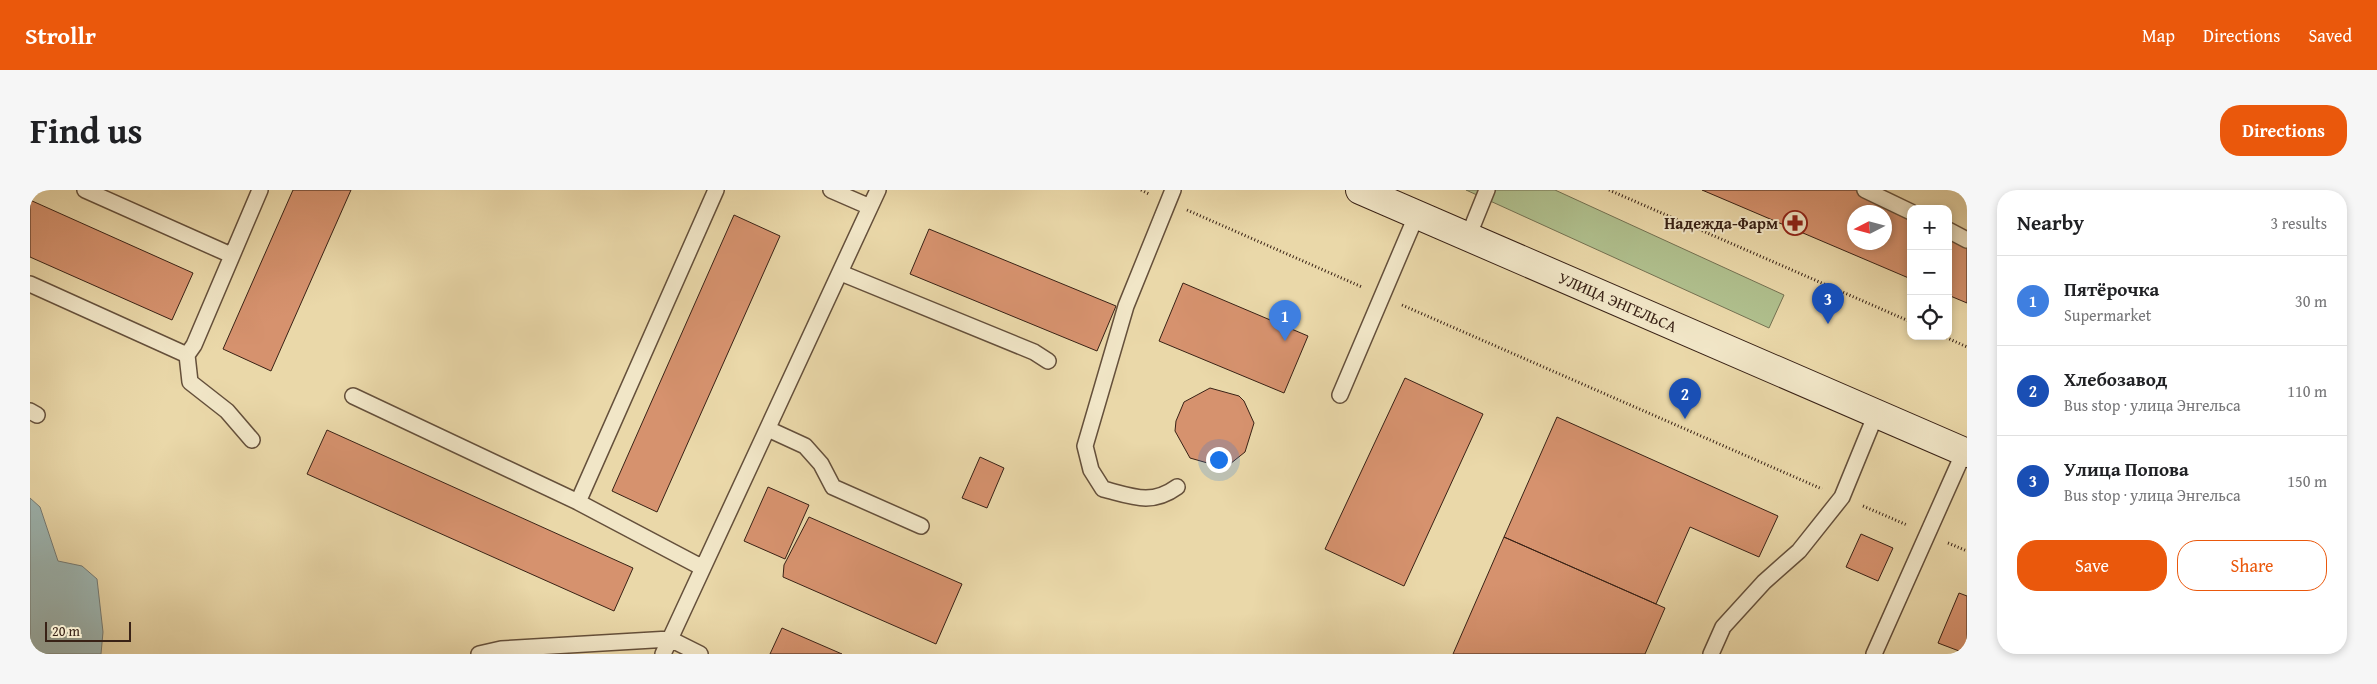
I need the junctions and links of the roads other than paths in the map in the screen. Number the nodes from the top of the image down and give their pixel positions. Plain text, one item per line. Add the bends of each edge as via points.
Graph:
1 (85, 190) edge
2 (260, 190) edge
3 (716, 190) edge
4 (832, 190) edge
5 (878, 190) edge
6 (1360, 190) edge
7 (1487, 190) edge
8 (1865, 190) edge
9 (1170, 196) edge
10 (870, 207) junction
11 (1907, 210) edge
12 (1417, 214) junction
13 (1952, 232) edge
14 (1468, 237) junction
15 (1967, 240) edge
16 (231, 255) junction
17 (841, 273) junction
18 (30, 284) edge
19 (187, 355) junction
20 (1048, 361) dead end
21 (352, 396) dead end
22 (1340, 396) dead end
23 (1876, 414) junction
24 (768, 429) junction
25 (252, 440) dead end
26 (1965, 453) edge
27 (1177, 487) dead end
28 (578, 502) junction
29 (920, 526) dead end
30 (703, 568) junction
31 (670, 640) junction
32 (1876, 653) edge
33 (480, 654) edge
34 (663, 654) edge
35 (700, 654) edge
36 (1711, 654) edge

1 - 16 lane
2 - 16 lane
3 - 28 lane
4 - 10 lane
5 - 10 lane
6 - 12 main road, УЛИЦА ЭНГЕЛЬСА
7 - 14 lane
8 - 11 lane
9 - 27 lane via 1126,306 1085,446 1091,470 1103,489 1141,499 1167,495
10 - 17 lane
12 - 14 main road, УЛИЦА ЭНГЕЛЬСА
12 - 22 lane
13 - 15 lane
14 - 23 main road, УЛИЦА ЭНГЕЛЬСА
16 - 19 lane
17 - 20 lane via 1034,352
17 - 24 lane
18 - 19 lane
19 - 25 lane via 190,382 227,411
21 - 28 lane
23 - 26 main road, УЛИЦА ЭНГЕЛЬСА
23 - 36 lane via 1842,497 1799,551 1764,582 1723,627
24 - 29 lane via 805,446 821,464 833,487
24 - 30 lane
26 - 32 lane
28 - 30 lane
30 - 31 lane
31 - 33 lane via 501,648
31 - 34 lane
31 - 35 lane

